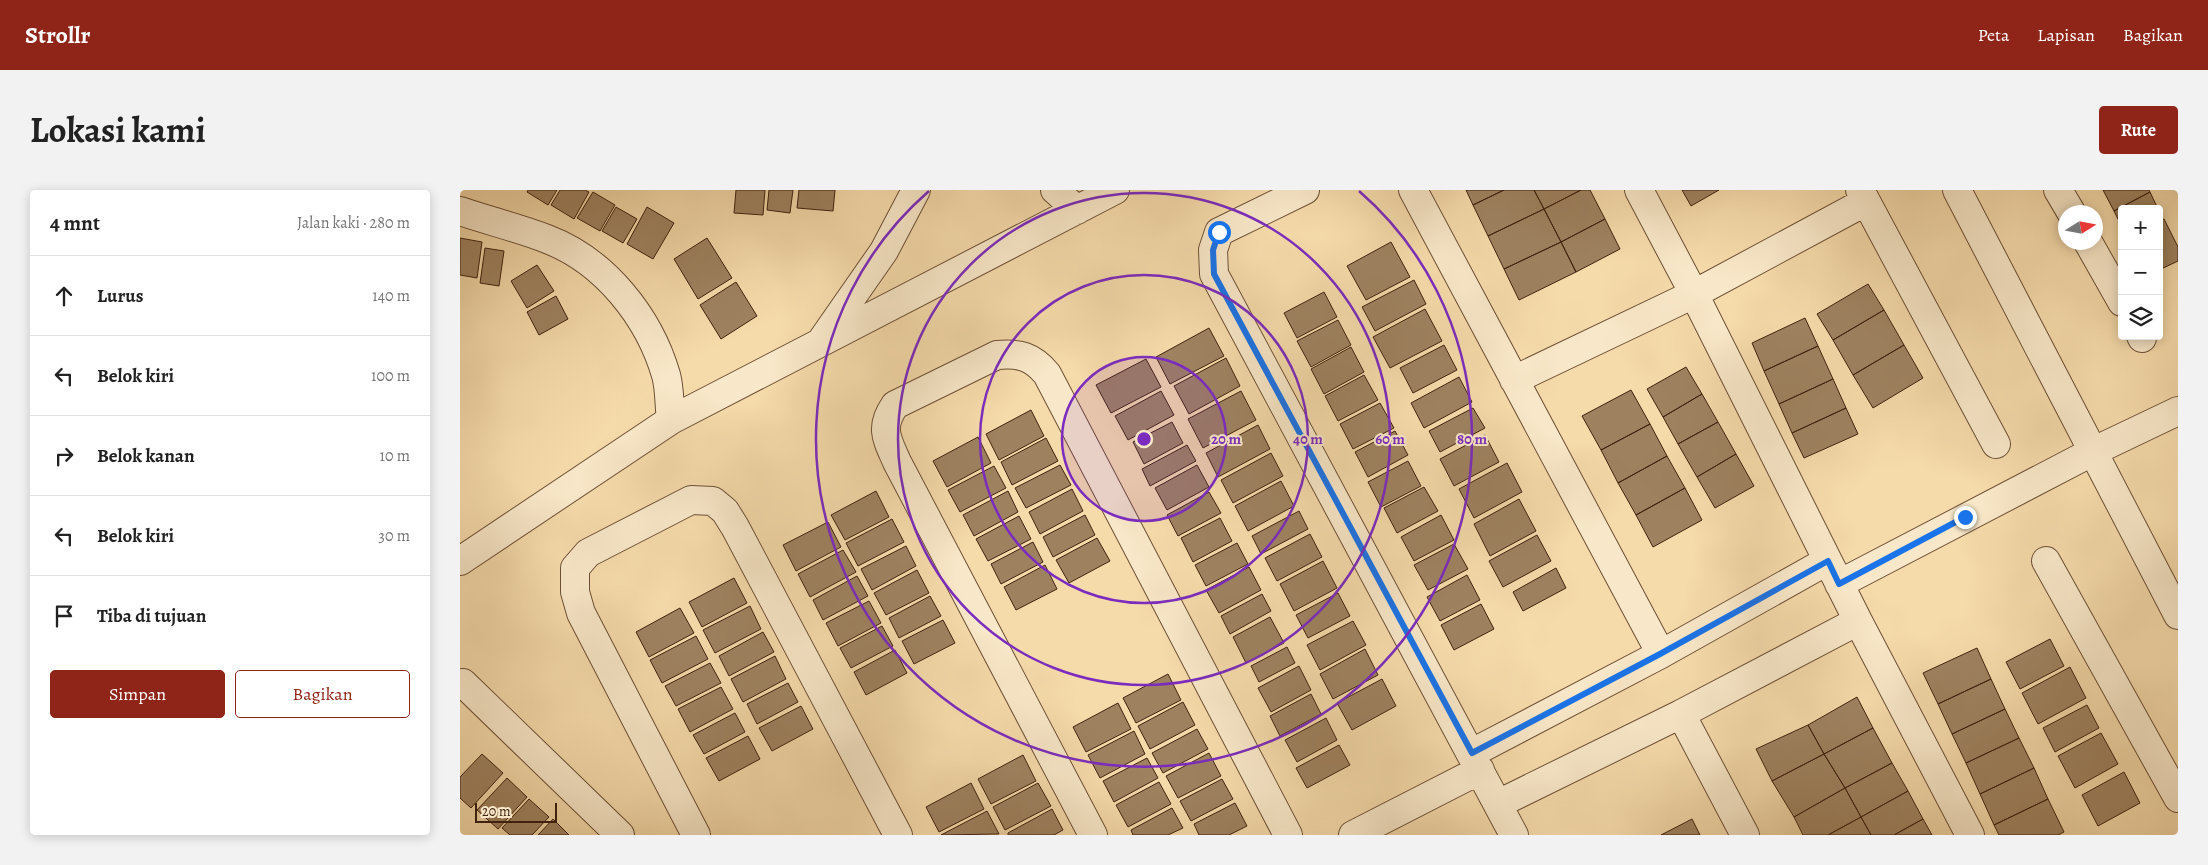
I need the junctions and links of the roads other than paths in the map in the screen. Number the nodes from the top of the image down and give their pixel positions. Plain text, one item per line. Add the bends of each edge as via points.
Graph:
1 (916, 190) edge
2 (1055, 190) edge
3 (1115, 190) edge
4 (1305, 190) edge
5 (1413, 190) edge
6 (1639, 190) edge
7 (1958, 190) edge
8 (2058, 190) edge
9 (1863, 196) edge
10 (2067, 205) edge
11 (1077, 210) junction
12 (460, 211) edge
13 (2093, 250) edge
14 (1694, 294) junction
15 (2118, 295) edge
16 (820, 343) junction
17 (1514, 380) junction
18 (2178, 411) edge
19 (671, 420) junction
20 (1996, 444) dead end
21 (2092, 452) junction
22 (460, 561) edge
23 (2046, 561) dead end
24 (1833, 572) junction
25 (2178, 615) edge
26 (1858, 621) junction
27 (1660, 654) junction
28 (463, 683) dead end
29 (1681, 714) junction
30 (1476, 761) junction
31 (2178, 798) edge
32 (1498, 804) junction
33 (620, 835) edge
34 (696, 835) edge
35 (898, 835) edge
36 (1093, 835) edge
37 (1288, 835) edge
38 (1353, 835) edge
39 (1514, 835) edge
40 (1745, 835) edge
41 (1970, 835) edge

1 - 16 street via 884,251
2 - 11 street
3 - 11 street
4 - 30 street via 1219,232 1213,250 1214,274
5 - 17 street
6 - 14 street
7 - 21 street
8 - 10 street
9 - 14 street
9 - 20 street
11 - 16 street
12 - 19 street via 549,239 589,261 620,291 653,338 666,377
13 - 15 street
14 - 17 street
14 - 24 street
16 - 19 street
17 - 27 street
18 - 21 street
19 - 22 street
21 - 24 street
21 - 25 street
23 - 31 street
24 - 26 street
24 - 27 street
26 - 29 street
26 - 41 street
27 - 30 street
28 - 33 street
29 - 32 street
29 - 40 street
30 - 32 street
30 - 38 street
32 - 39 street
34 - 35 street via 581,613 575,592 576,568 588,553 691,500 713,501 725,510
36 - 37 street via 885,434 887,417 895,405 997,355 1014,353 1027,356 1047,374

